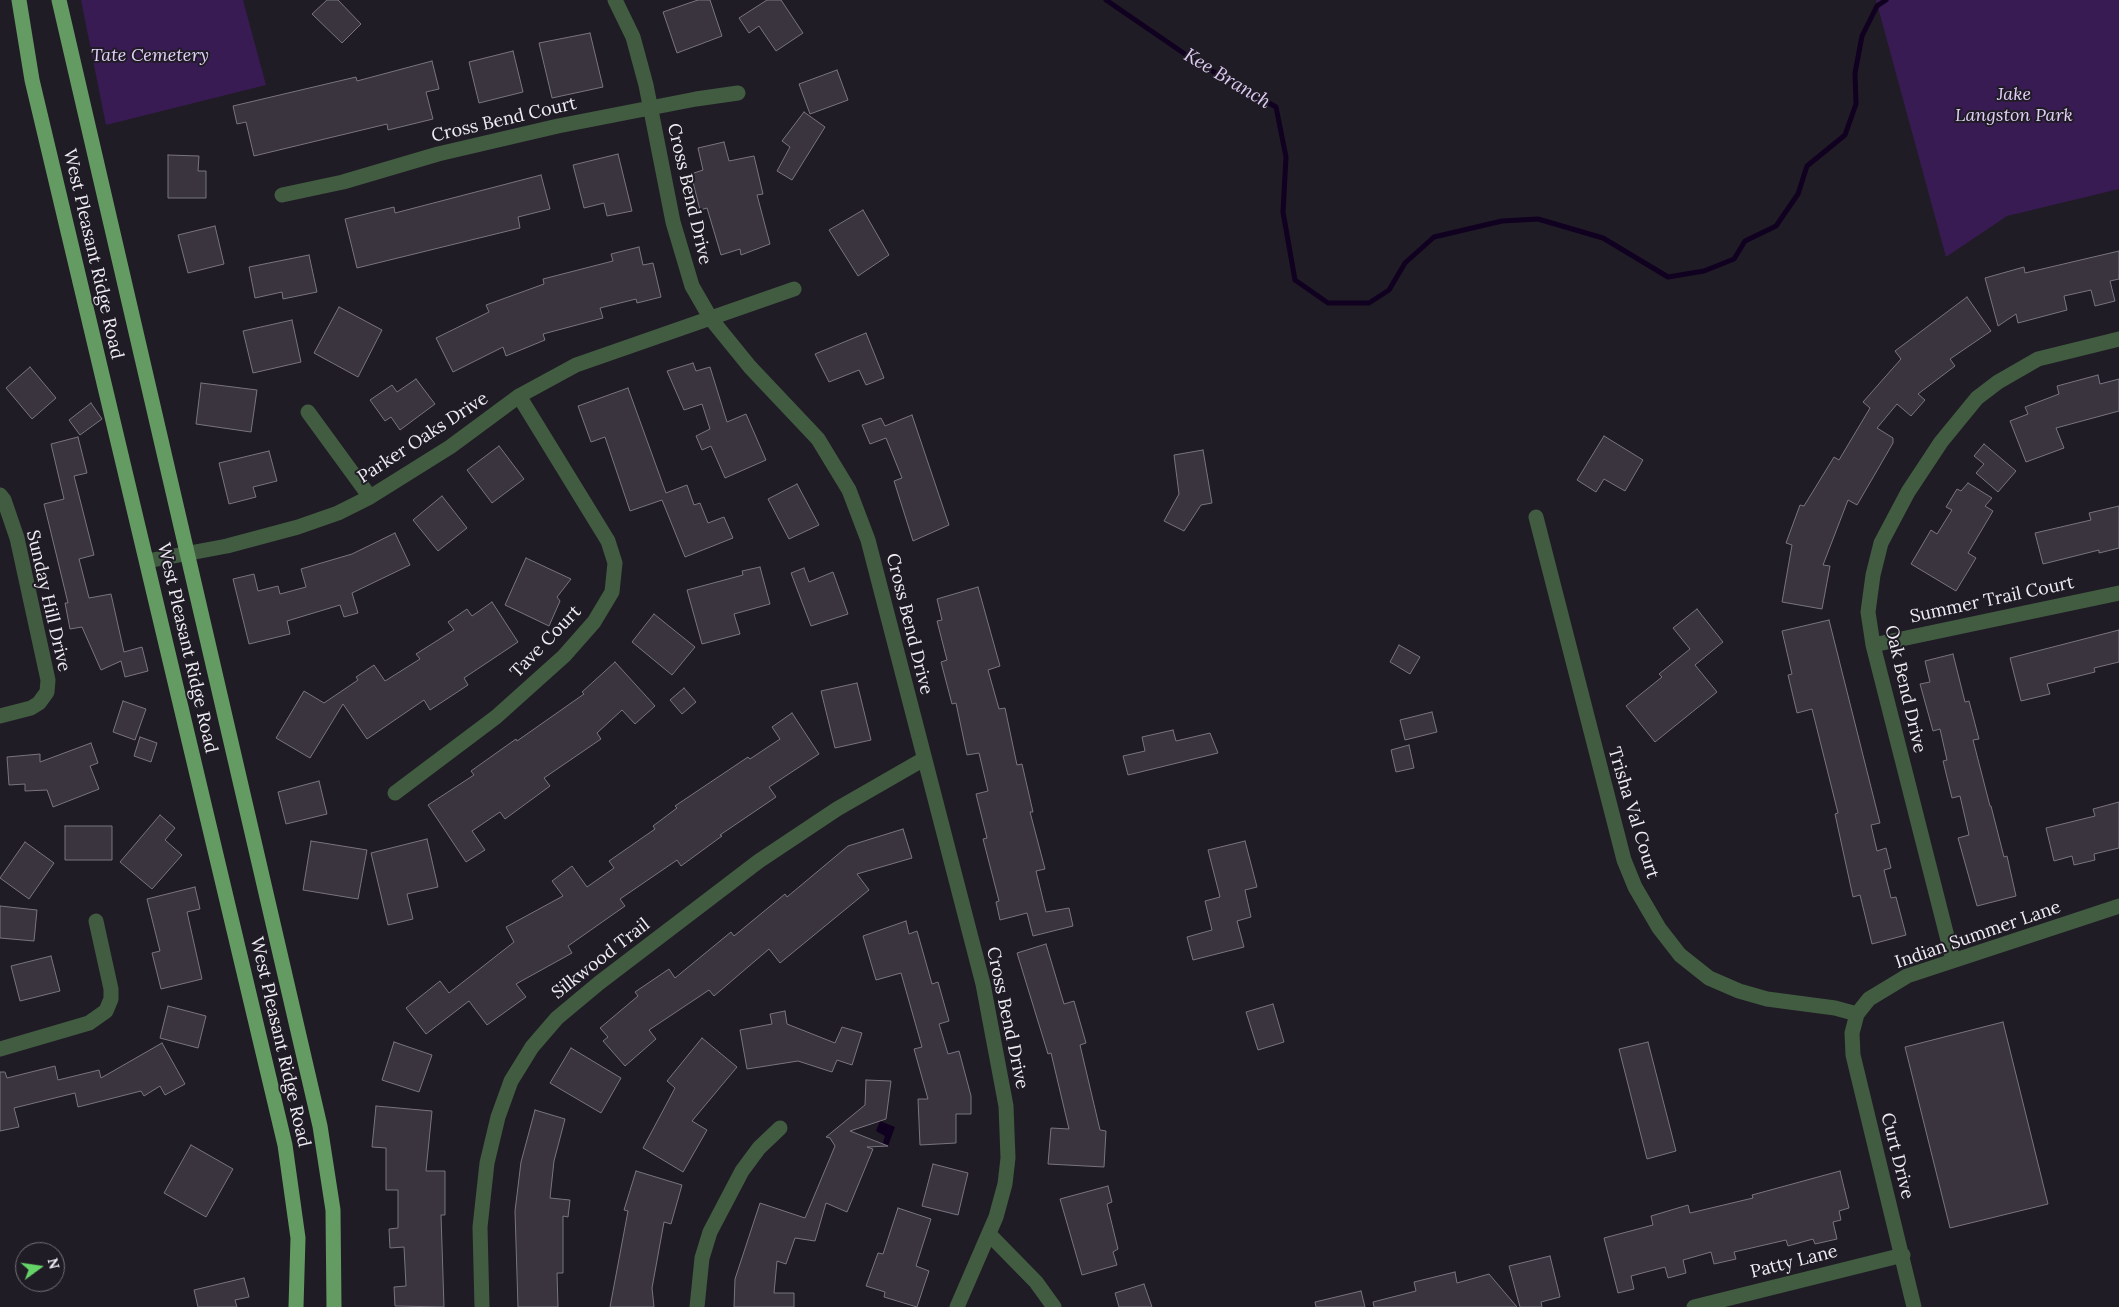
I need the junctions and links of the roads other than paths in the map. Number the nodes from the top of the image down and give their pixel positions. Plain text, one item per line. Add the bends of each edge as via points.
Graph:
1 (19, 0) edge
2 (59, 0) edge
3 (616, 0) edge
4 (738, 93) dead end
5 (650, 108) junction
6 (282, 195) dead end
7 (794, 289) dead end
8 (711, 319) junction
9 (2119, 339) edge
10 (519, 396) junction
11 (308, 412) dead end
12 (0, 495) edge
13 (370, 497) junction
14 (1536, 517) dead end
15 (187, 554) junction
16 (147, 561) junction
17 (2119, 593) edge
18 (1873, 645) junction
19 (0, 716) edge
20 (924, 759) junction
21 (395, 793) dead end
22 (2119, 906) edge
23 (96, 921) dead end
24 (1953, 960) junction
25 (1857, 1014) junction
26 (0, 1049) edge
27 (780, 1128) dead end
28 (989, 1234) junction
29 (1903, 1254) junction
30 (296, 1307) edge
31 (334, 1307) edge
32 (482, 1307) edge
33 (698, 1307) edge
34 (957, 1307) edge
35 (1054, 1307) edge
36 (1694, 1307) edge
37 (1914, 1307) edge

1 - 16 main road, West Pleasant Ridge Road via 32,80
2 - 15 main road, West Pleasant Ridge Road
3 - 5 street, Cross Bend Drive via 633,37
4 - 5 street, Cross Bend Court
5 - 6 street, Cross Bend Court via 438,154 343,182
5 - 8 street, Cross Bend Drive via 676,231 692,286
7 - 8 street, Parker Oaks Drive
8 - 10 street, Parker Oaks Drive via 576,365
8 - 20 street, Cross Bend Drive via 750,367 818,439 849,490 868,540
9 - 18 street, Oak Bend Drive via 2038,359 1998,382 1960,417 1908,492 1881,543 1868,612
10 - 13 street, Parker Oaks Drive via 450,447
10 - 21 street, Tave Court via 608,541 615,563 612,592 594,622 564,656 496,718
11 - 13 street
12 - 19 street, Sunday Hill Drive via 17,538 48,680 47,692 39,703
13 - 15 street, Parker Oaks Drive via 298,527
14 - 25 street, Trisha Val Court via 1624,860 1635,887 1659,928 1680,954 1709,978 1768,999
15 - 16 street, Parker Oaks Drive
15 - 31 main road, West Pleasant Ridge Road via 320,1126 333,1210
16 - 30 main road, West Pleasant Ridge Road via 286,1145 298,1238
17 - 18 street, Summer Trail Court
18 - 24 street, Oak Bend Drive
20 - 28 street, Cross Bend Drive via 983,984 1006,1106 1008,1158 1005,1184
20 - 32 street, Silkwood Trail via 758,861 599,983 557,1018 532,1047 508,1090 487,1162 480,1227
22 - 24 street, Indian Summer Lane
23 - 26 street via 111,989 106,1011 89,1023
24 - 25 street, Indian Summer Lane via 1907,976 1885,988
25 - 29 street, Curt Drive via 1852,1033 1852,1055
27 - 33 street via 742,1171 710,1232 702,1258
28 - 34 street, Cross Bend Drive
28 - 35 street via 1036,1282
29 - 36 street, Patty Lane
29 - 37 street, Curt Drive

